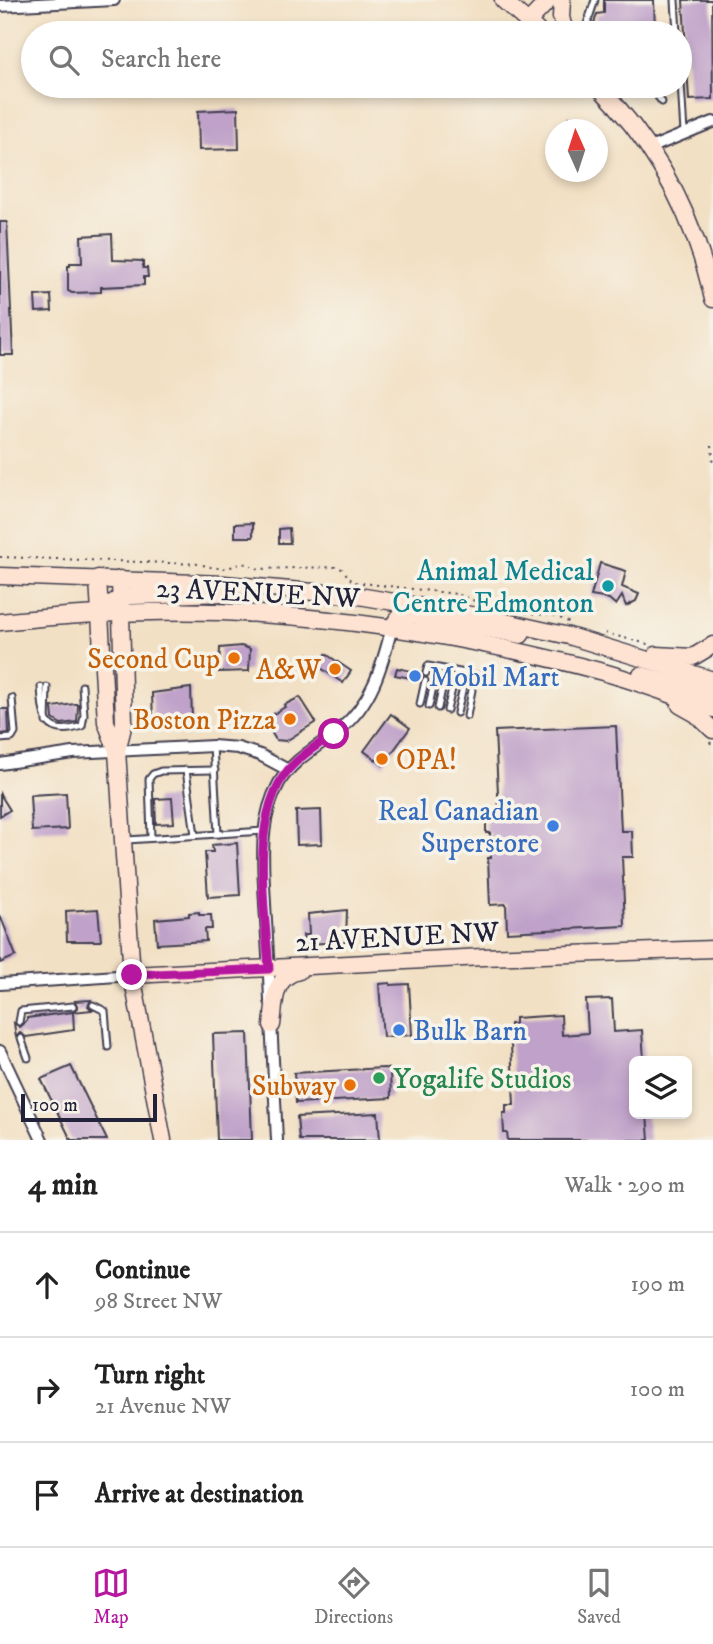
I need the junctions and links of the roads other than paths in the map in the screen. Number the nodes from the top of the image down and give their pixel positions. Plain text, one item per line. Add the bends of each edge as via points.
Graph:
1 (114, 0) edge
2 (503, 0) edge
3 (549, 0) edge
4 (562, 0) edge
5 (595, 0) edge
6 (675, 0) edge
7 (0, 6) edge
8 (526, 21) edge
9 (538, 21) edge
10 (562, 21) edge
11 (588, 21) edge
12 (676, 21) edge
13 (615, 98) edge
14 (659, 98) edge
15 (682, 98) edge
16 (662, 102) dead end
17 (713, 122) edge
18 (684, 132) junction
19 (650, 148) junction
20 (713, 299) edge
21 (0, 576) edge
22 (98, 578) junction
23 (120, 579) junction
24 (312, 590) junction
25 (121, 605) junction
26 (100, 613) junction
27 (0, 622) edge
28 (392, 627) junction
29 (576, 638) junction
30 (713, 645) edge
31 (436, 667) junction
32 (446, 669) junction
33 (456, 671) junction
34 (603, 672) junction
35 (426, 673) dead end
36 (466, 673) junction
37 (435, 674) dead end
38 (476, 675) junction
39 (486, 677) dead end
40 (713, 680) edge
41 (425, 681) dead end
42 (433, 682) dead end
43 (474, 682) dead end
44 (634, 682) junction
45 (82, 686) dead end
46 (44, 687) dead end
47 (472, 690) dead end
48 (713, 695) edge
49 (12, 698) dead end
50 (420, 704) dead end
51 (429, 706) dead end
52 (438, 708) dead end
53 (713, 709) edge
54 (447, 710) dead end
55 (457, 713) dead end
56 (467, 716) dead end
57 (713, 730) edge
58 (0, 739) edge
59 (213, 746) junction
60 (117, 751) junction
61 (0, 764) edge
62 (215, 770) junction
63 (288, 770) junction
64 (186, 771) junction
65 (264, 831) junction
66 (218, 834) junction
67 (195, 835) junction
68 (151, 838) junction
69 (122, 840) junction
70 (713, 949) edge
71 (329, 965) junction
72 (269, 969) junction
73 (132, 975) junction
74 (0, 984) edge
75 (93, 1005) dead end
76 (73, 1006) dead end
77 (19, 1022) dead end
78 (272, 1025) junction
79 (21, 1038) dead end
80 (108, 1046) dead end
81 (0, 1051) edge
82 (28, 1058) dead end
83 (42, 1140) edge
84 (163, 1140) edge
85 (277, 1140) edge

1 - 7 street
2 - 8 main road
3 - 9 main road
4 - 10 main road
5 - 11 lane
6 - 12 lane
13 - 19 main road
14 - 16 lane
15 - 18 lane
17 - 18 street
18 - 19 street
19 - 20 main road via 687,217
21 - 22 main road, 23 AVENUE NW
22 - 23 main road, 23 AVENUE NW
22 - 26 main road
23 - 24 main road, 23 AVENUE NW
23 - 25 main road
24 - 25 main road
24 - 29 main road, 23 AVENUE NW via 433,608
25 - 26 main road, 23 AVENUE NW
25 - 28 main road, 23 AVENUE NW
25 - 60 main road via 124,723
26 - 27 main road, 23 AVENUE NW
26 - 60 main road via 106,722
28 - 29 main road via 399,617 410,615 516,635
28 - 34 main road, 23 AVENUE NW
28 - 63 street via 381,670 361,708
29 - 30 main road via 666,657 699,655
29 - 40 main road, 23 AVENUE NW
31 - 32 lane
31 - 35 lane via 428,666
31 - 37 lane
32 - 33 lane
32 - 52 lane
33 - 36 lane
33 - 54 lane
34 - 44 main road, 23 AVENUE NW
34 - 48 main road via 648,676
36 - 38 lane
36 - 55 lane
38 - 39 lane
38 - 43 lane
41 - 50 lane
42 - 51 lane
44 - 53 main road, 23 AVENUE NW
44 - 57 main road via 696,714
45 - 46 lane via 82,726 54,728 43,711
47 - 56 lane
49 - 58 lane via 15,736
59 - 60 street
59 - 62 lane
59 - 63 street via 260,755
60 - 61 street
60 - 69 main road
62 - 64 lane
62 - 66 lane
63 - 65 street via 272,799
64 - 67 lane
64 - 68 lane via 161,771 149,779
65 - 66 lane
65 - 72 street
66 - 67 lane
67 - 68 lane
68 - 69 lane
69 - 73 main road
70 - 71 main road, 21 AVENUE NW
71 - 72 main road, 21 AVENUE NW
71 - 78 main road via 285,975 276,990
72 - 73 main road, 21 AVENUE NW
72 - 78 street
73 - 74 street, 21 AVENUE NW
73 - 84 main road
75 - 80 lane via 105,1011
76 - 77 lane via 21,1011
78 - 85 street
79 - 82 lane
81 - 83 street

